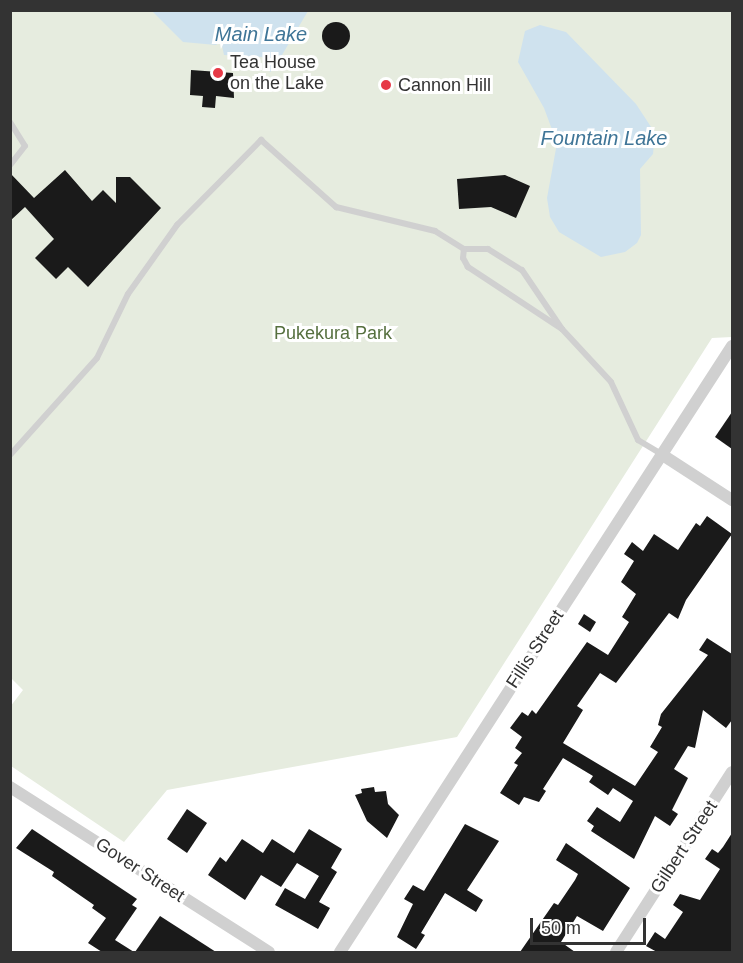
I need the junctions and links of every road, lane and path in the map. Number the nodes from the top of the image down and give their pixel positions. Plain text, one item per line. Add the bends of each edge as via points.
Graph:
1 (10, 122) edge
2 (10, 165) edge
3 (464, 249) junction
4 (562, 330) junction
5 (732, 346) edge
6 (660, 454) junction
7 (10, 455) edge
8 (732, 500) edge
9 (732, 772) edge
10 (10, 786) edge
11 (268, 952) edge
12 (339, 952) edge
13 (616, 952) edge

1 - 2 lane via 25,146
3 - 4 lane via 468,267
3 - 4 lane via 477,246 510,260 522,270
3 - 7 lane via 435,231 336,207 261,140 177,225 128,294 97,357
4 - 6 lane via 611,382 638,440
5 - 6 street, Fillis Street
6 - 8 street
6 - 12 street, Fillis Street
9 - 13 street, Gilbert Street
10 - 11 street, Gover Street

